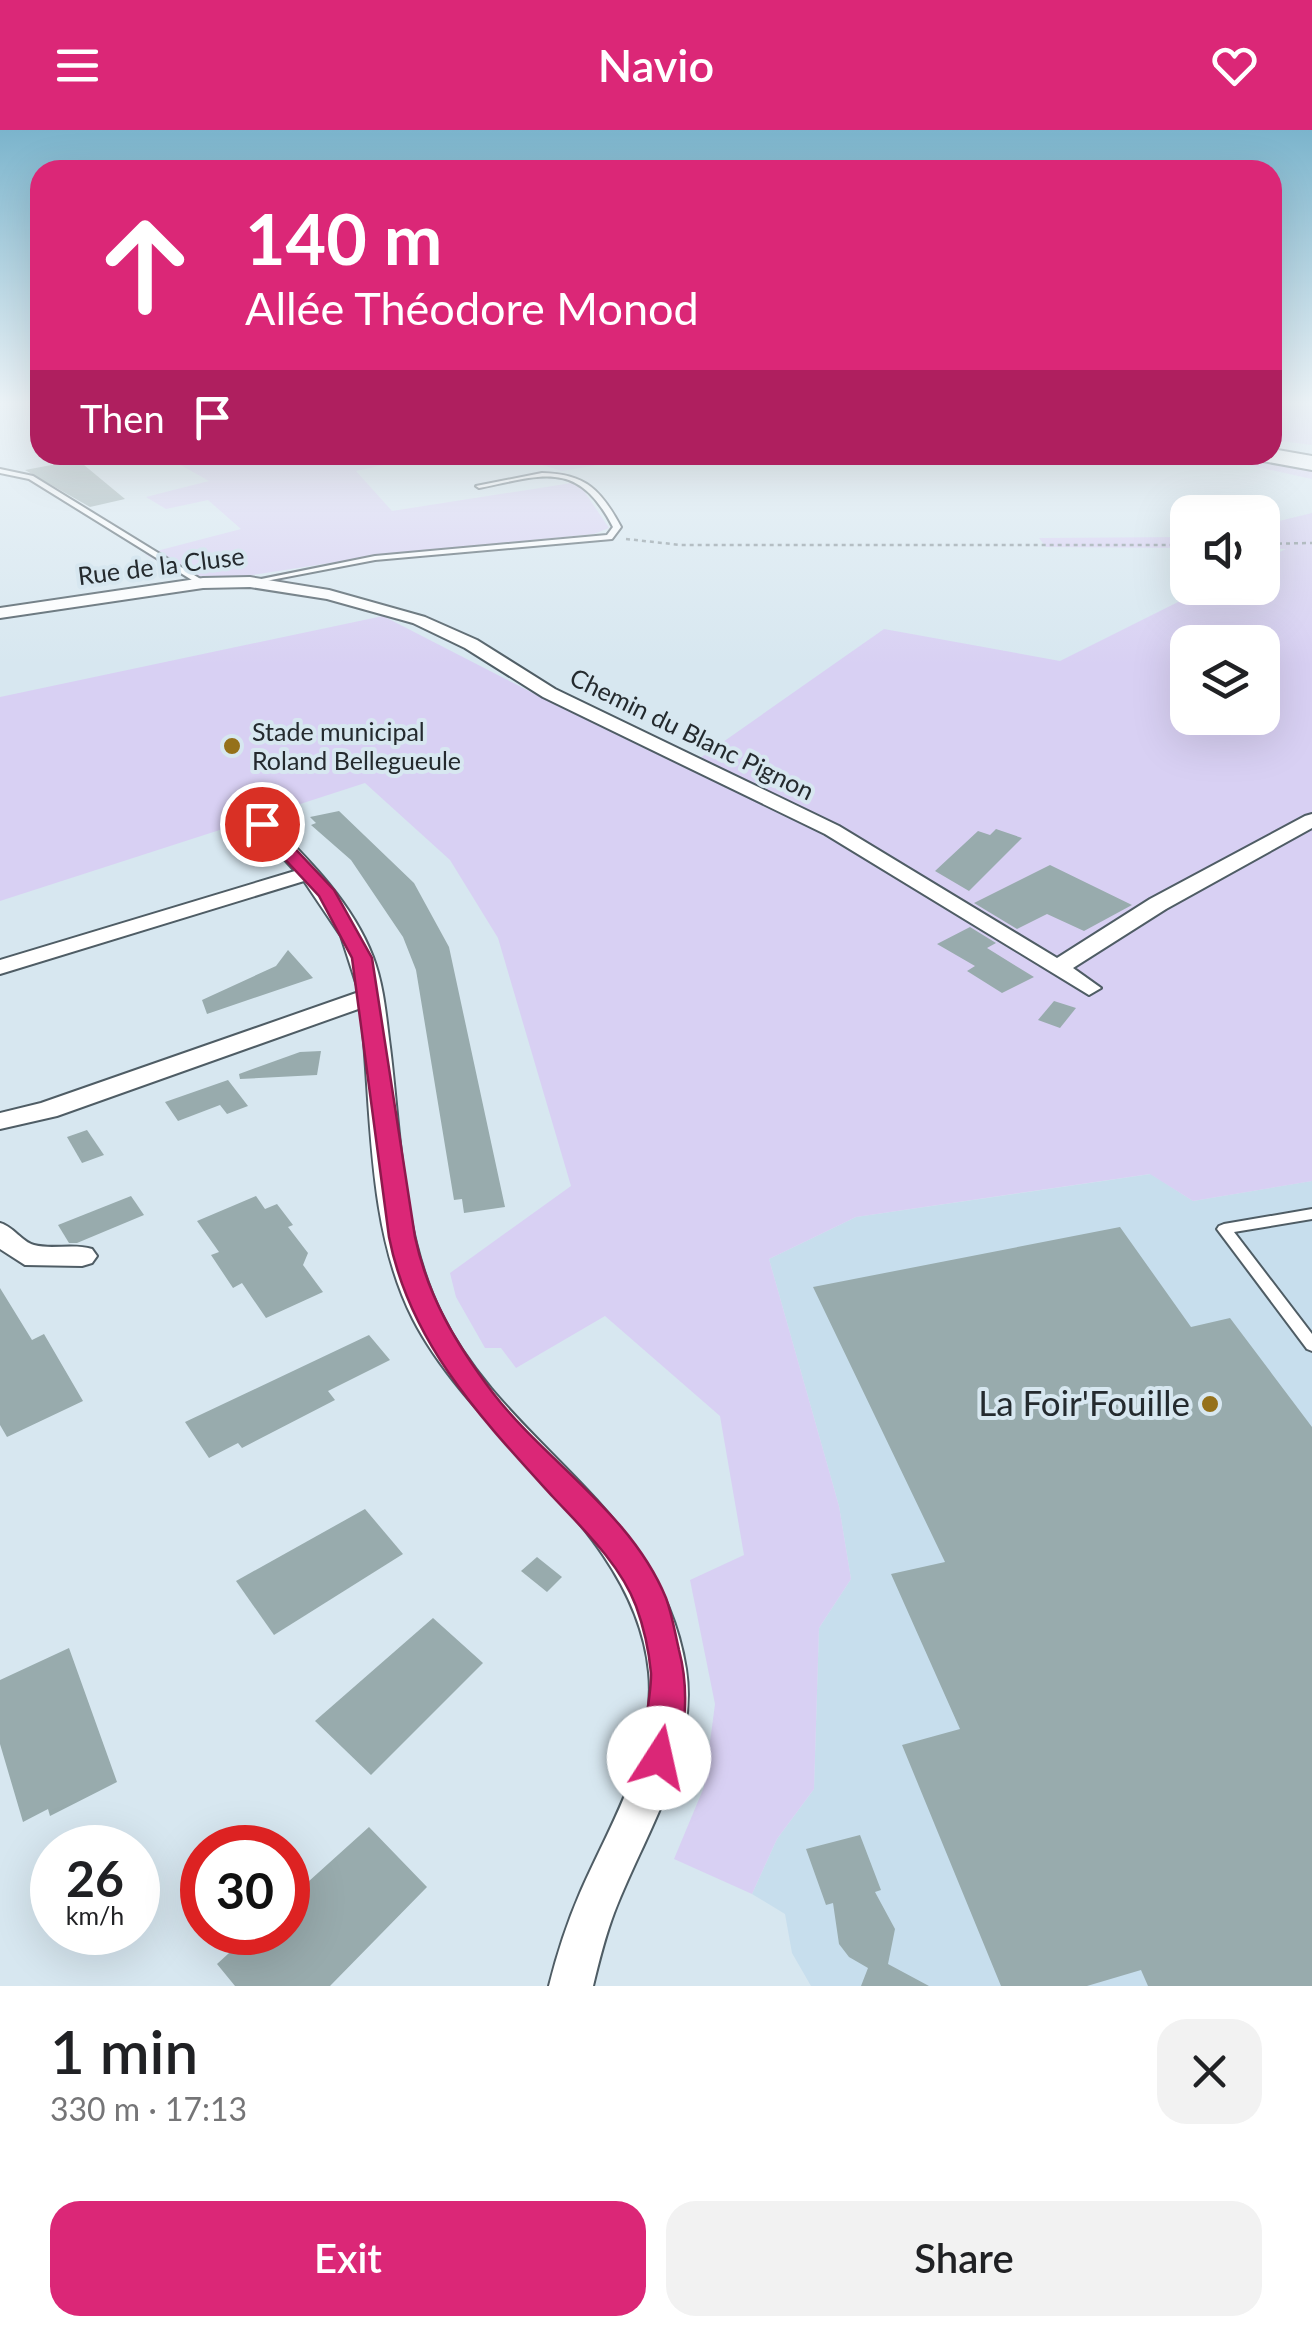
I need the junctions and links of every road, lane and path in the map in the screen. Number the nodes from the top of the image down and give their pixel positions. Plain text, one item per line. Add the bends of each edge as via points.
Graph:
1 (55, 492) edge
2 (596, 492) edge
3 (608, 537) junction
4 (1312, 543) edge
5 (1280, 544) edge
6 (1170, 545) edge
7 (250, 582) junction
8 (203, 583) junction
9 (0, 612) edge
10 (1312, 820) edge
11 (262, 824) dead end
12 (308, 873) junction
13 (0, 967) edge
14 (1056, 968) junction
15 (1089, 988) dead end
16 (371, 996) junction
17 (0, 1121) edge
18 (1312, 1214) edge
19 (0, 1233) edge
20 (82, 1256) dead end
21 (1312, 1345) edge
22 (571, 1986) edge

1 - 8 lane
2 - 3 lane via 616,524
3 - 6 path via 681,545
3 - 7 lane, Rue de la Cluse via 375,558
4 - 5 path
7 - 8 street, Rue de la Cluse
7 - 14 street, Chemin du Blanc Pignon via 340,597 450,632 539,688 832,830
8 - 9 street, Rue de la Cluse
10 - 14 street
11 - 12 street
12 - 13 street
12 - 16 street via 344,919
14 - 15 street, Chemin du Blanc Pignon
16 - 17 street
16 - 22 street via 400,1223 416,1293 450,1357 511,1434 626,1556 651,1600 664,1648 668,1697 659,1758 586,1921
18 - 21 lane via 1224,1230
19 - 20 street via 25,1255

